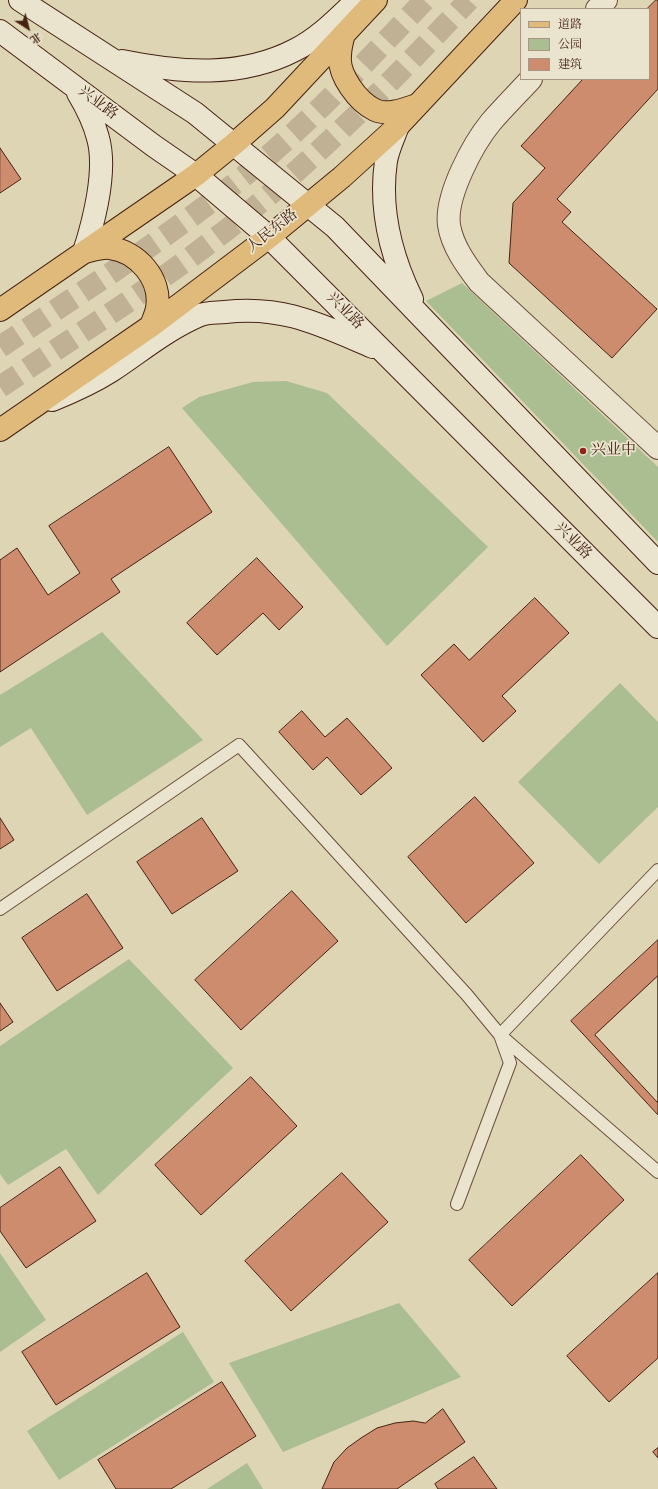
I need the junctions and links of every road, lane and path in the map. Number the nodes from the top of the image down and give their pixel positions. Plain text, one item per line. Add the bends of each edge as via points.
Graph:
1 (20, 0) edge
2 (357, 0) edge
3 (376, 0) edge
4 (516, 0) edge
5 (606, 0) edge
6 (598, 8) edge
7 (0, 31) edge
8 (344, 34) junction
9 (111, 59) junction
10 (531, 80) edge
11 (75, 87) junction
12 (417, 105) junction
13 (398, 126) junction
14 (234, 144) junction
15 (196, 175) junction
16 (309, 204) junction
17 (269, 237) junction
18 (84, 252) junction
19 (0, 310) edge
20 (419, 314) junction
21 (151, 326) junction
22 (381, 350) junction
23 (30, 409) junction
24 (0, 430) edge
25 (658, 448) edge
26 (658, 563) edge
27 (658, 627) edge
28 (658, 870) edge
29 (0, 909) edge
30 (500, 1035) junction
31 (658, 1172) edge
32 (457, 1204) dead end

1 - 9 main road
2 - 9 main road via 324,30 296,50 266,62 228,70 190,72
3 - 8 main road
4 - 12 main road, 人民东路
5 - 6 main road
7 - 11 main road, 兴业路
8 - 12 main road via 340,57 343,74 359,98 376,110 395,112
8 - 14 main road via 275,108
9 - 14 main road via 195,113
10 - 25 main road via 491,122 463,170 450,210 449,225 454,240 460,254 479,282
11 - 15 main road, 兴业路
11 - 18 main road via 90,114 99,139 100,173 96,204
12 - 13 main road, 人民东路
13 - 16 main road, 人民东路
13 - 20 main road via 386,160 384,198 389,240 400,275
14 - 15 main road
14 - 16 main road
15 - 17 main road, 兴业路
15 - 18 main road
16 - 17 main road, 人民东路
16 - 20 main road via 335,227
17 - 21 main road, 人民东路
17 - 22 main road, 兴业路
18 - 19 main road
18 - 21 main road via 108,248 125,251 142,264 150,274 157,297 157,308
20 - 26 main road
21 - 23 main road, 人民东路
22 - 23 main road via 313,321 276,311 238,310 200,315 161,336 83,387
22 - 27 main road, 兴业路
23 - 24 main road, 人民东路
28 - 30 lane
29 - 30 lane via 239,745
30 - 31 lane
30 - 32 lane via 510,1063

